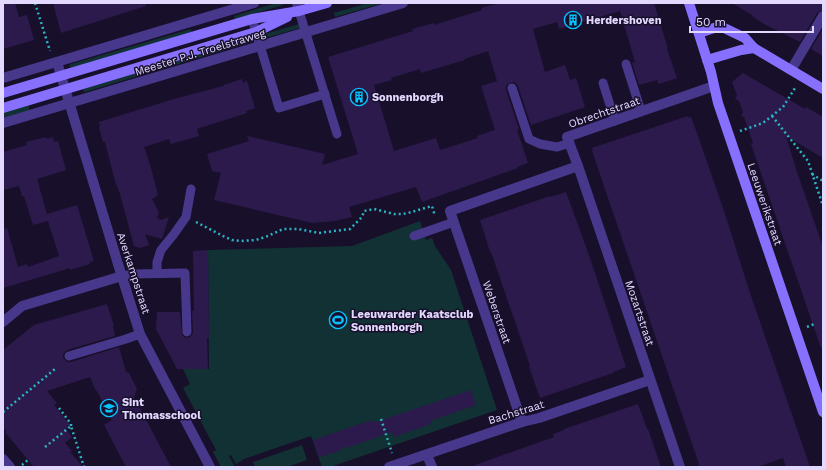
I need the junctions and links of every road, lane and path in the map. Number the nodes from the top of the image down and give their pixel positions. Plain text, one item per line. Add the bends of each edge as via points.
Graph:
1 (35, 3) edge
2 (254, 3) edge
3 (327, 3) edge
4 (403, 3) edge
5 (689, 3) edge
6 (298, 7) edge
7 (823, 16) edge
8 (252, 20) junction
9 (256, 32) junction
10 (306, 32) junction
11 (699, 33) junction
12 (260, 46) junction
13 (754, 48) junction
14 (707, 60) junction
15 (55, 63) junction
16 (626, 64) dead end
17 (791, 70) junction
18 (61, 75) junction
19 (3, 78) edge
20 (603, 83) dead end
21 (714, 86) junction
22 (512, 88) dead end
23 (66, 89) junction
24 (794, 89) dead end
25 (823, 89) edge
26 (3, 93) edge
27 (325, 94) junction
28 (70, 103) junction
29 (3, 108) edge
30 (641, 112) junction
31 (772, 116) junction
32 (614, 120) junction
33 (3, 123) edge
34 (742, 130) dead end
35 (337, 134) dead end
36 (570, 143) junction
37 (578, 166) junction
38 (812, 174) junction
39 (823, 181) edge
40 (191, 189) dead end
41 (823, 206) edge
42 (424, 209) dead end
43 (186, 217) junction
44 (454, 222) junction
45 (414, 236) dead end
46 (157, 273) junction
47 (122, 276) junction
48 (5, 317) edge
49 (187, 332) dead end
50 (140, 334) junction
51 (69, 356) dead end
52 (55, 369) dead end
53 (650, 380) junction
54 (59, 408) dead end
55 (3, 412) edge
56 (823, 412) edge
57 (381, 419) dead end
58 (522, 422) junction
59 (71, 426) junction
60 (390, 446) dead end
61 (45, 447) dead end
62 (427, 455) junction
63 (3, 459) edge
64 (28, 460) dead end
65 (10, 467) edge
66 (20, 467) edge
67 (84, 467) edge
68 (210, 467) edge
69 (389, 467) edge
70 (432, 467) edge
71 (680, 467) edge

1 - 15 path
2 - 15 street
3 - 6 main road, Meester P.J. Troelstraweg
4 - 10 street, Meester P.J. Troelstraweg
5 - 11 main road, Leeuwerikstraat
6 - 8 main road, Meester P.J. Troelstraweg
6 - 9 main road, Meester P.J. Troelstraweg
6 - 10 lane
7 - 17 street
8 - 9 lane
8 - 18 main road, Meester P.J. Troelstraweg
9 - 12 lane
9 - 23 main road, Meester P.J. Troelstraweg
10 - 12 street, Meester P.J. Troelstraweg
10 - 27 lane
11 - 13 main road via 720,26 745,38
11 - 14 main road, Leeuwerikstraat
12 - 27 lane via 279,108
12 - 28 street, Meester P.J. Troelstraweg
13 - 14 main road
13 - 17 main road
14 - 21 main road, Leeuwerikstraat
15 - 18 street
15 - 19 street
16 - 30 lane
17 - 25 main road
18 - 23 street, Averkampstraat
18 - 26 main road, Meester P.J. Troelstraweg
20 - 32 lane
21 - 30 street, Obrechtstraat
21 - 56 main road, Leeuwerikstraat
22 - 36 lane via 530,139 556,147
23 - 28 street, Averkampstraat
23 - 29 main road, Meester P.J. Troelstraweg
24 - 31 path via 783,107
27 - 35 lane
28 - 33 street, Meester P.J. Troelstraweg
28 - 47 street, Averkampstraat
30 - 32 street, Obrechtstraat
31 - 34 path via 763,124
31 - 38 path via 808,161
32 - 36 street, Obrechtstraat via 567,137
36 - 37 street, Obrechtstraat
37 - 44 street, Weberstraat via 450,211
37 - 53 street, Mozartstraat
38 - 39 path
38 - 41 path
40 - 43 lane
42 - 43 path via 394,214 374,209 364,211 362,217 350,229 319,233 283,229 249,241 232,240
43 - 46 lane via 161,250
44 - 45 lane
44 - 58 street, Weberstraat
46 - 47 lane
46 - 49 lane via 185,273
47 - 48 street via 22,306
47 - 50 street, Averkampstraat
50 - 51 lane
50 - 68 street, Averkampstraat
52 - 55 path
53 - 58 street, Bachstraat
53 - 71 street, Mozartstraat
54 - 59 path
57 - 60 path
58 - 62 street, Bachstraat
59 - 61 path
59 - 67 path
62 - 69 street, Bachstraat
62 - 70 street
63 - 65 street
64 - 66 path

